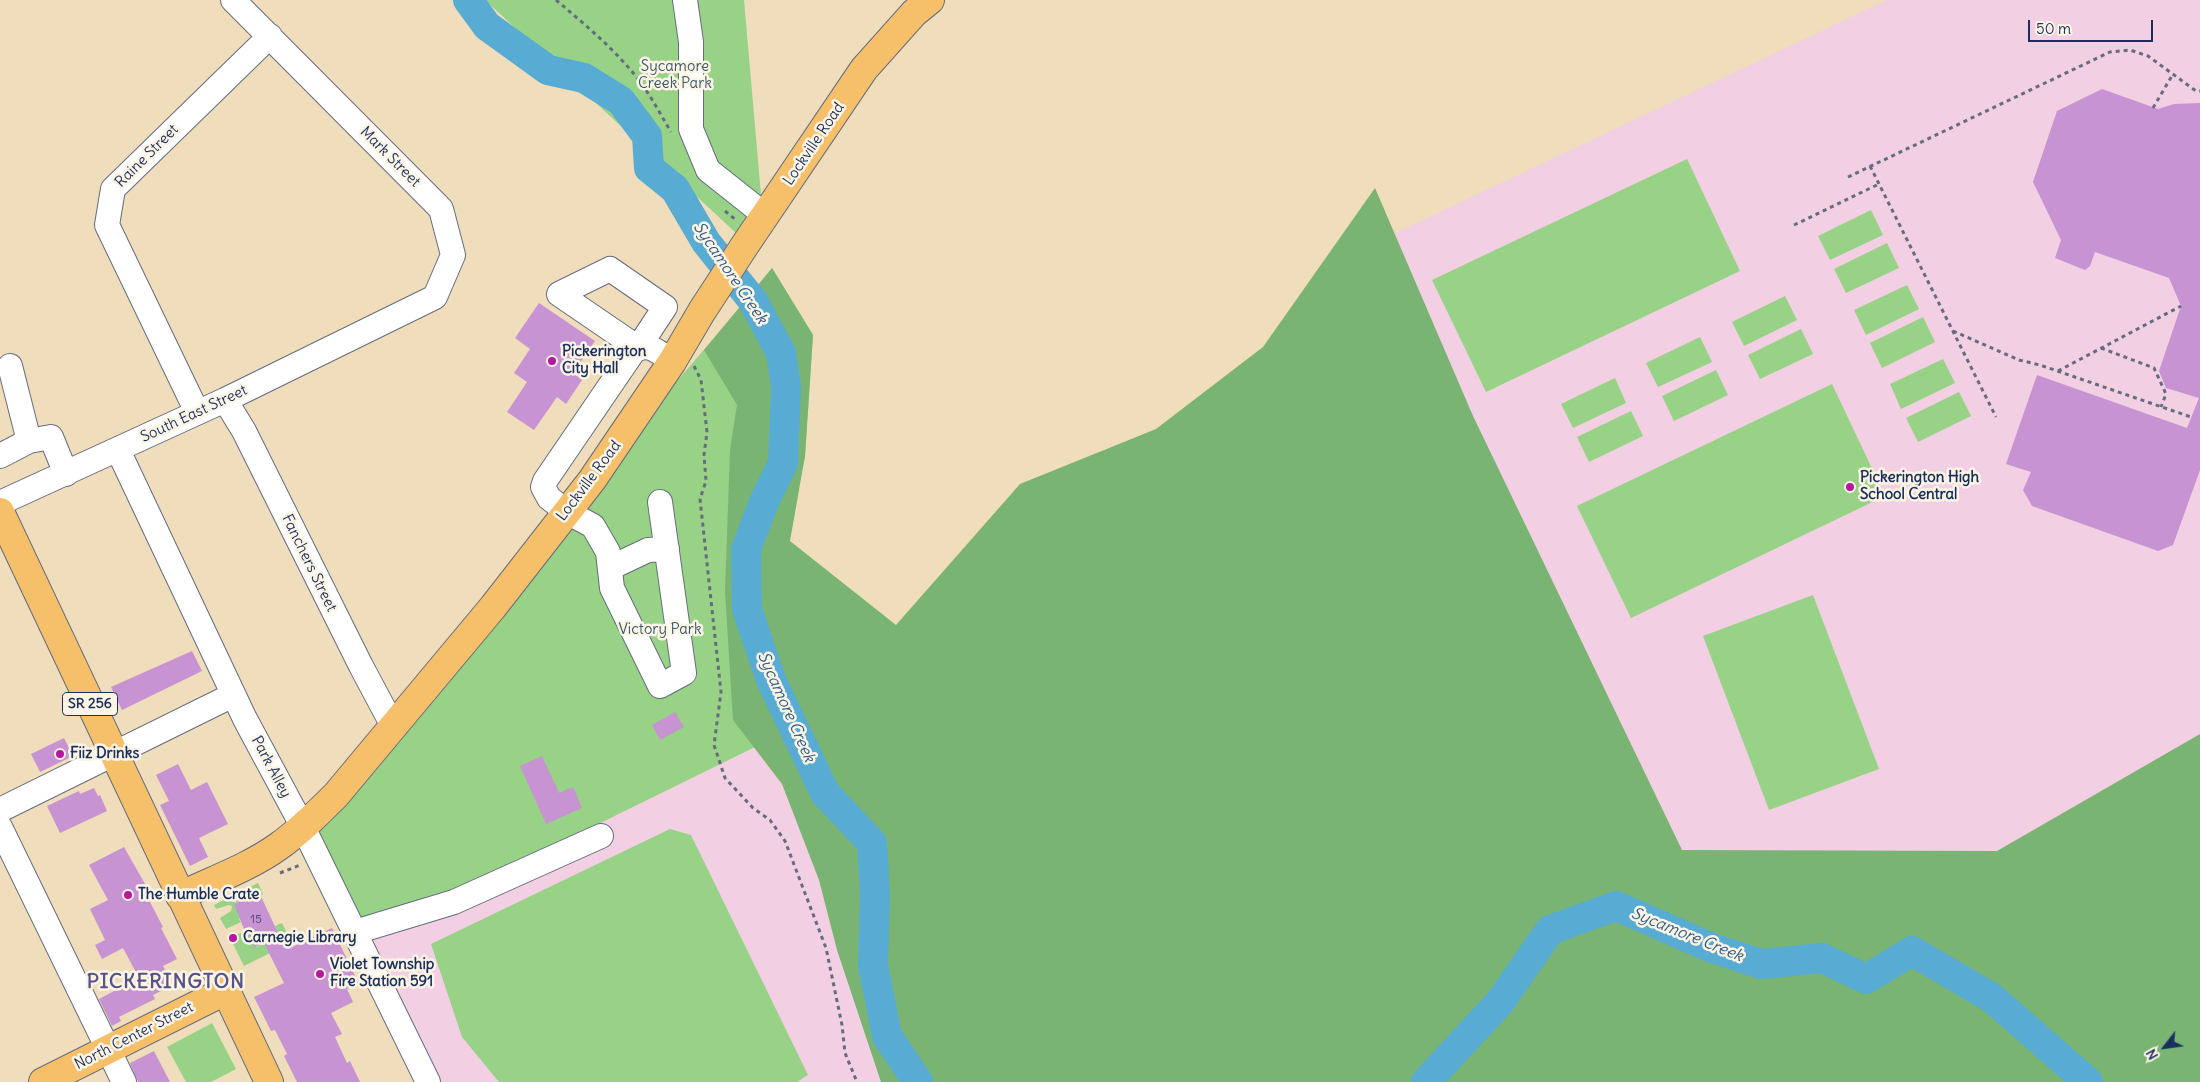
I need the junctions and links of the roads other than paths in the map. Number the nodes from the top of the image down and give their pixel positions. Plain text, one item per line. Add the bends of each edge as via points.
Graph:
1 (233, 0) edge
2 (685, 0) edge
3 (930, 0) edge
4 (270, 36) junction
5 (766, 216) junction
6 (386, 322) joint
7 (678, 352) junction
8 (10, 366) dead end
9 (225, 400) junction
10 (198, 412) junction
11 (29, 441) junction
12 (118, 450) junction
13 (0, 456) edge
14 (66, 474) junction
15 (660, 502) dead end
16 (0, 503) edge
17 (0, 512) edge
18 (568, 512) junction
19 (667, 549) junction
20 (610, 568) junction
21 (233, 695) junction
22 (393, 726) junction
23 (114, 755) junction
24 (0, 810) edge
25 (0, 827) edge
26 (303, 827) junction
27 (601, 836) dead end
28 (180, 896) junction
29 (356, 932) junction
30 (226, 992) junction
31 (108, 1049) junction
32 (43, 1082) edge
33 (124, 1082) edge
34 (269, 1082) edge
35 (428, 1082) edge

1 - 4 street, Mark Street
2 - 5 street via 691,42 690,129 708,170
3 - 5 main road, Lockville Road via 914,13 864,69
4 - 6 street, Mark Street via 441,208 453,255 436,297
4 - 10 street, Raine Street via 113,189 107,226
5 - 7 main road, Lockville Road via 742,233
6 - 9 street, South East Street
7 - 18 main road, Lockville Road
7 - 18 street via 644,346 638,348 625,363 545,481 545,493
8 - 11 street
9 - 10 street, South East Street
9 - 22 street, Fanchers Street via 244,431
10 - 12 street, South East Street
11 - 13 street
11 - 14 street via 51,437
12 - 14 street, South East Street
12 - 21 street, Park Alley
14 - 16 street, South East Street
15 - 19 street
17 - 23 main road, SR 256
18 - 20 street via 593,526 608,552
18 - 22 main road, Lockville Road
19 - 20 street via 648,550
19 - 20 street via 684,673 660,686 612,588
21 - 23 street
21 - 26 street, Park Alley
22 - 26 main road, Lockville Road via 336,795
23 - 24 street
23 - 28 main road, SR 256
25 - 31 street
26 - 28 main road, Lockville Road via 278,847
26 - 29 street, Park Alley
27 - 29 street via 454,902
28 - 30 main road, SR 256
29 - 35 street, Park Alley
30 - 31 main road, North Center Street
30 - 34 main road, SR 256
31 - 32 main road, North Center Street
31 - 33 street

